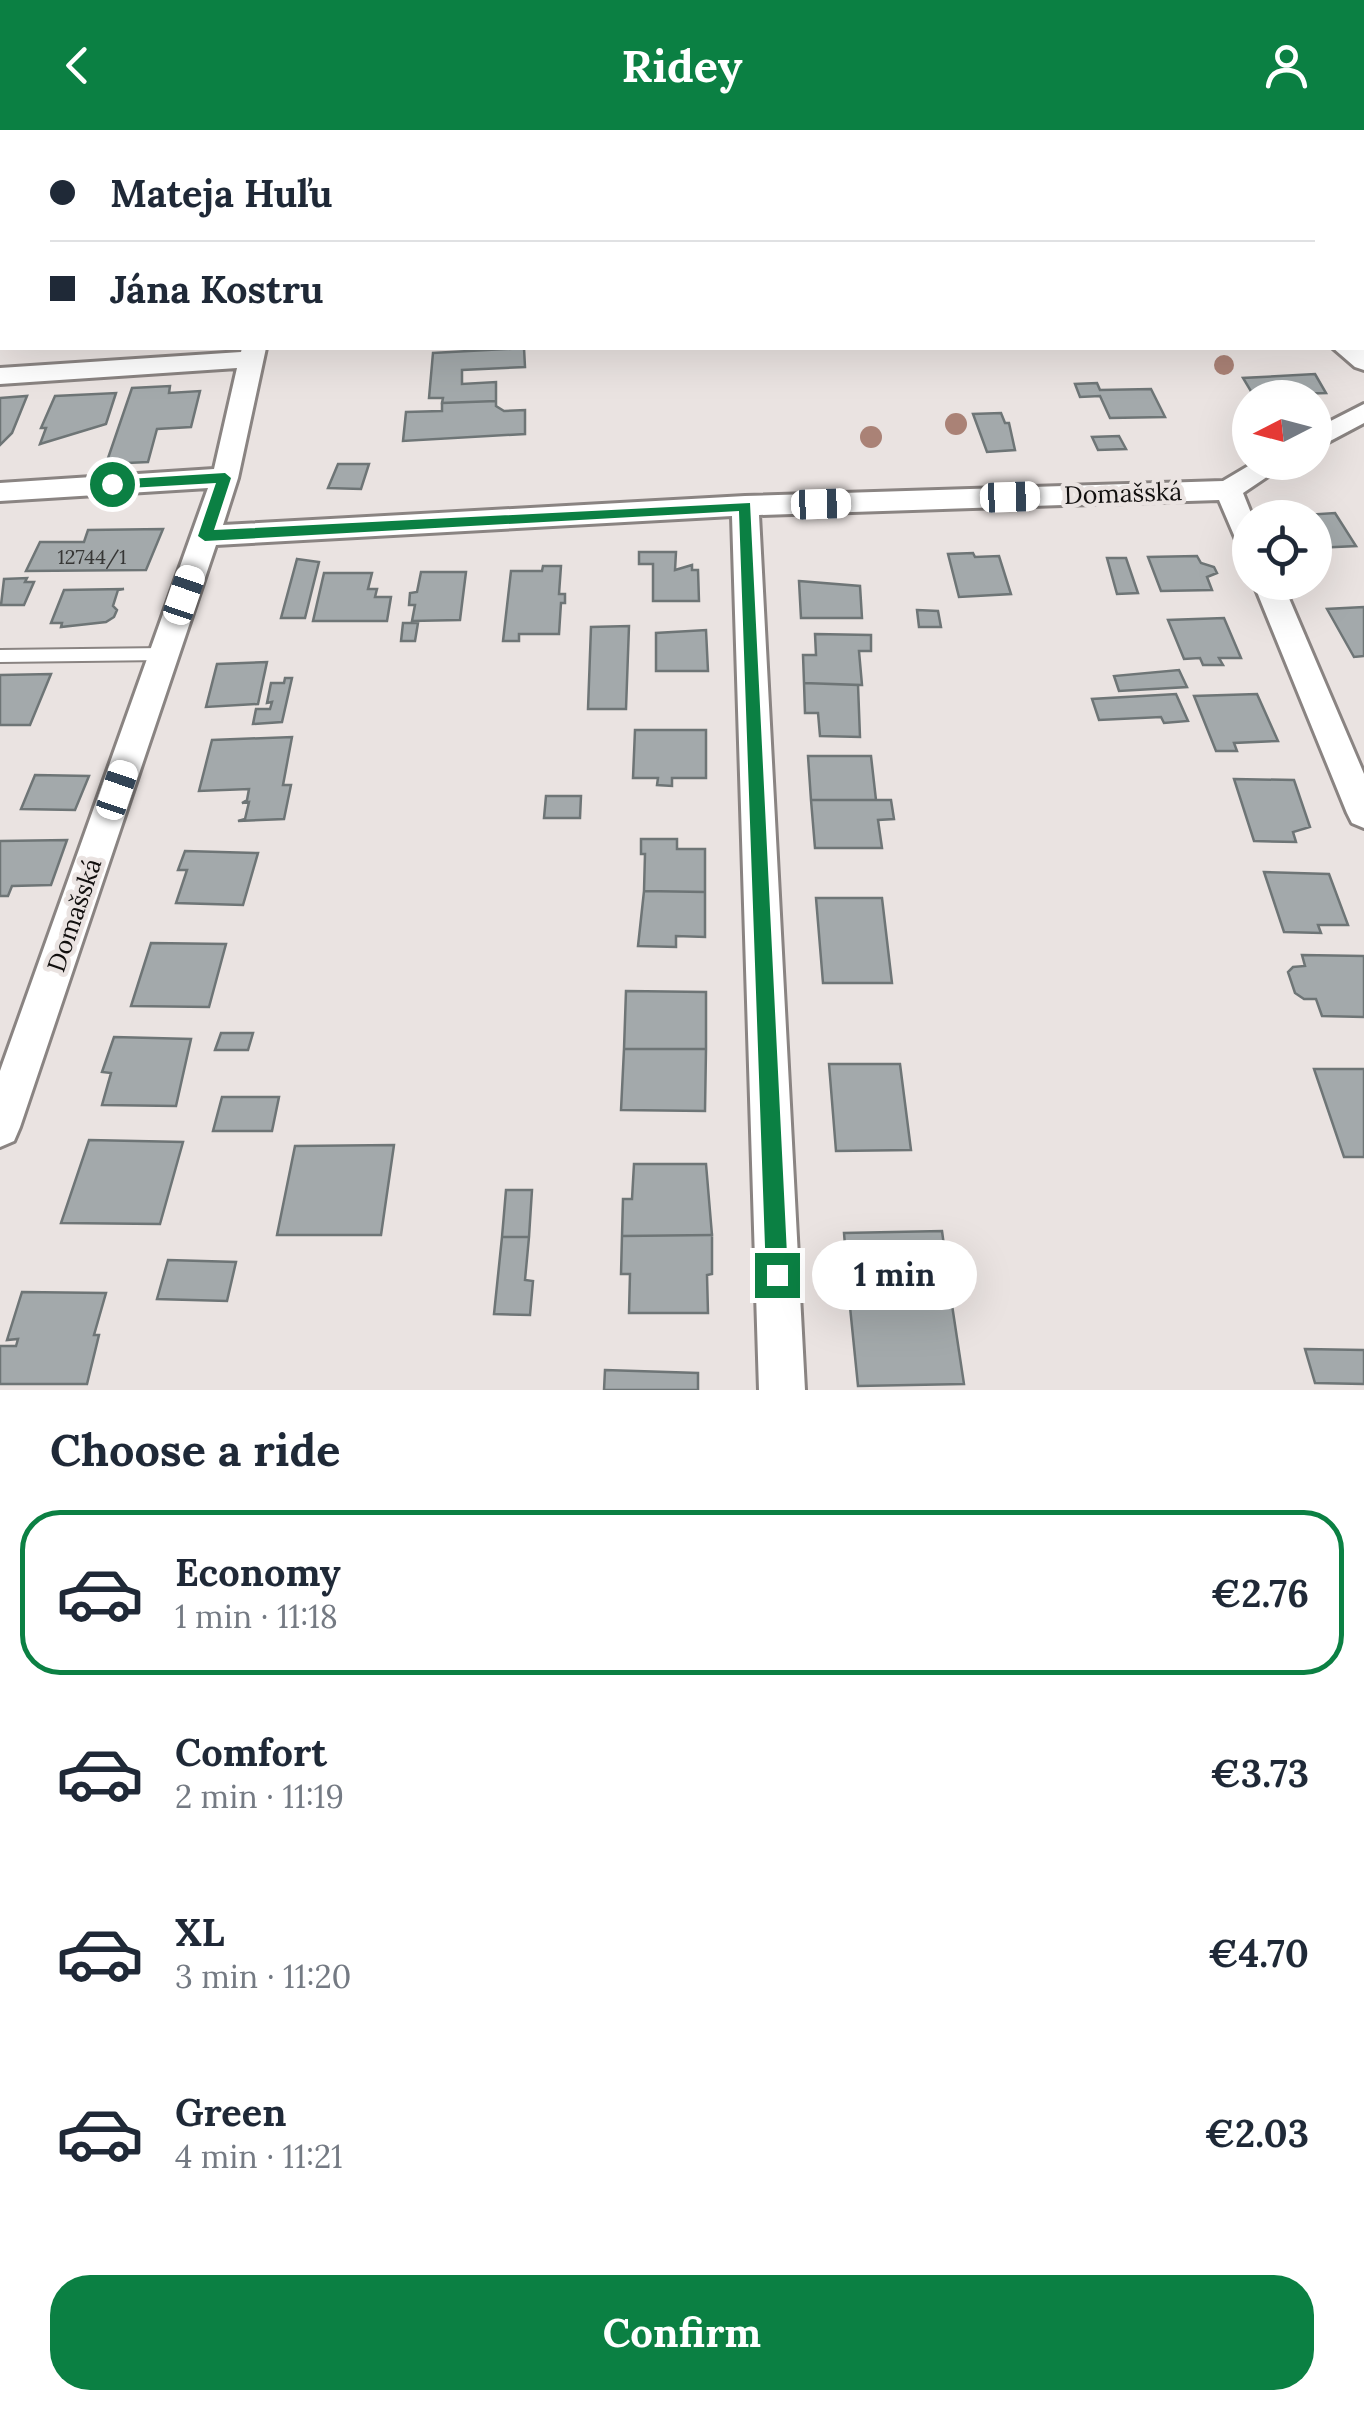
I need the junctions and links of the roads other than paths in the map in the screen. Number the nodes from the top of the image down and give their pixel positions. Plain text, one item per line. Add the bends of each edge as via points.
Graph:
1 (253, 353) edge
2 (0, 376) edge
3 (1364, 412) edge
4 (1332, 430) edge
5 (225, 478) junction
6 (1245, 480) edge
7 (1228, 490) junction
8 (0, 492) edge
9 (1232, 500) edge
10 (746, 506) junction
11 (205, 536) junction
12 (1275, 600) edge
13 (164, 654) junction
14 (0, 656) edge
15 (1364, 813) edge
16 (6, 1090) edge
17 (0, 1127) edge
18 (782, 1390) edge

1 - 2 street
1 - 5 street
3 - 4 street
5 - 8 street
5 - 11 street
6 - 7 street
7 - 9 street
7 - 10 street, Domašská
10 - 11 street, Domašská
10 - 18 street
11 - 13 street, Domašská
12 - 15 street
13 - 14 lane
13 - 16 street, Domašská
16 - 17 street, Domašská

